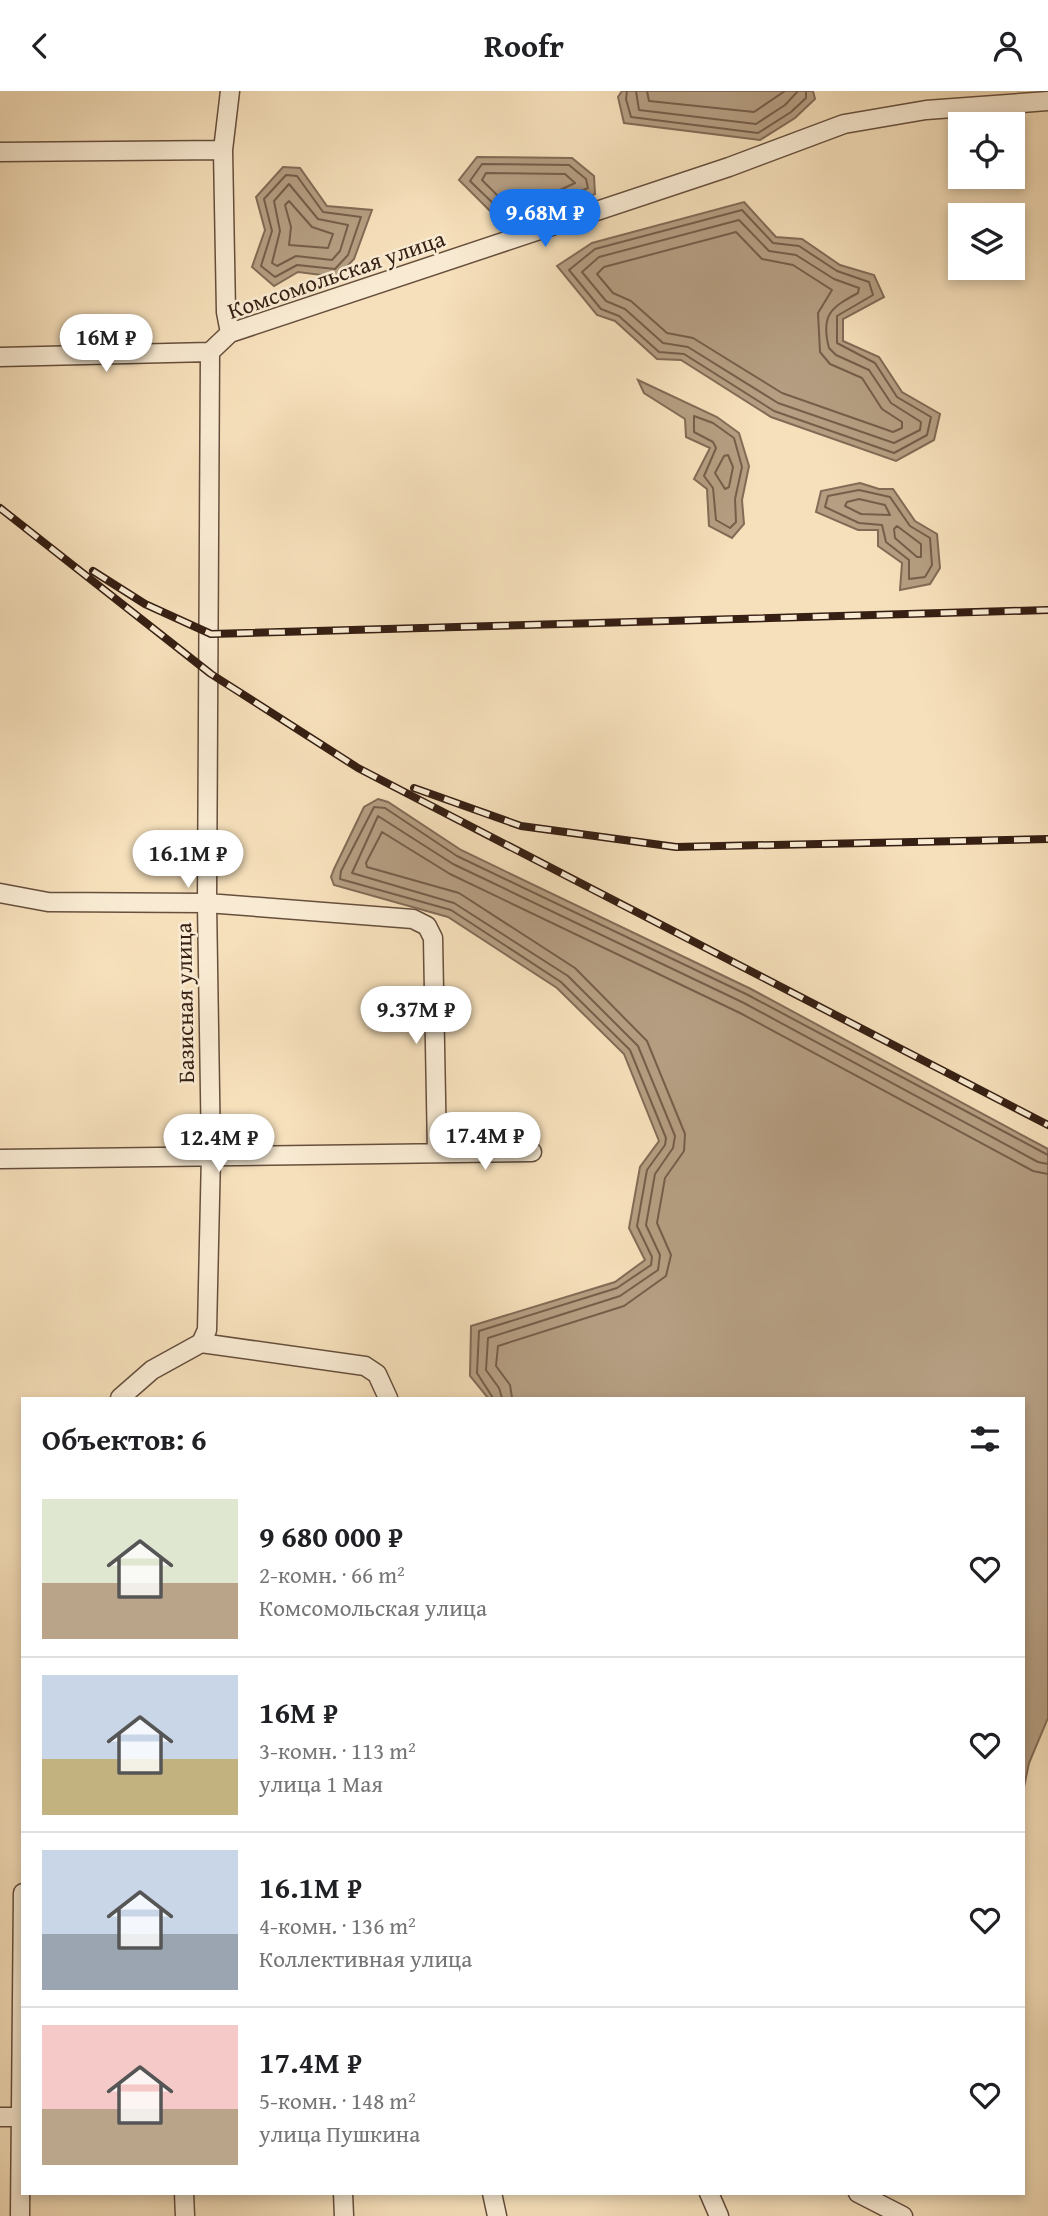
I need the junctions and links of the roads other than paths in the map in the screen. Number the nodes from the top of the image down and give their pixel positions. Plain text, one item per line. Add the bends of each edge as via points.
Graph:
1 (230, 91) edge
2 (1048, 101) edge
3 (223, 150) junction
4 (0, 152) edge
5 (230, 333) junction
6 (210, 352) junction
7 (0, 357) edge
8 (0, 893) edge
9 (207, 903) junction
10 (438, 1152) junction
11 (532, 1152) dead end
12 (211, 1155) junction
13 (0, 1159) edge
14 (201, 1343) junction
15 (121, 1397) edge
16 (388, 1397) edge
17 (0, 2117) edge
18 (21, 2117) edge
19 (21, 2166) edge
20 (184, 2195) edge
21 (343, 2195) edge
22 (492, 2195) edge
23 (710, 2195) edge
24 (862, 2195) edge
25 (20, 2216) edge
26 (185, 2216) edge
27 (344, 2216) edge
28 (497, 2216) edge
29 (719, 2216) edge
30 (903, 2216) edge

1 - 3 street
2 - 5 street, Комсомольская улица via 926,110 844,124 729,167
3 - 4 street
3 - 5 street
5 - 6 street, Комсомольская улица
6 - 7 street
6 - 9 street, Базисная улица
8 - 9 street via 48,902
9 - 10 street via 413,919 428,926 433,939
9 - 12 street, Базисная улица
10 - 11 street
10 - 12 street
12 - 13 street
12 - 14 street, Базисная улица via 209,1304
14 - 15 street via 152,1370
14 - 16 street via 365,1366 377,1374
17 - 18 street
19 - 25 street
20 - 26 street
21 - 27 street
22 - 28 street
23 - 29 street
24 - 30 street

